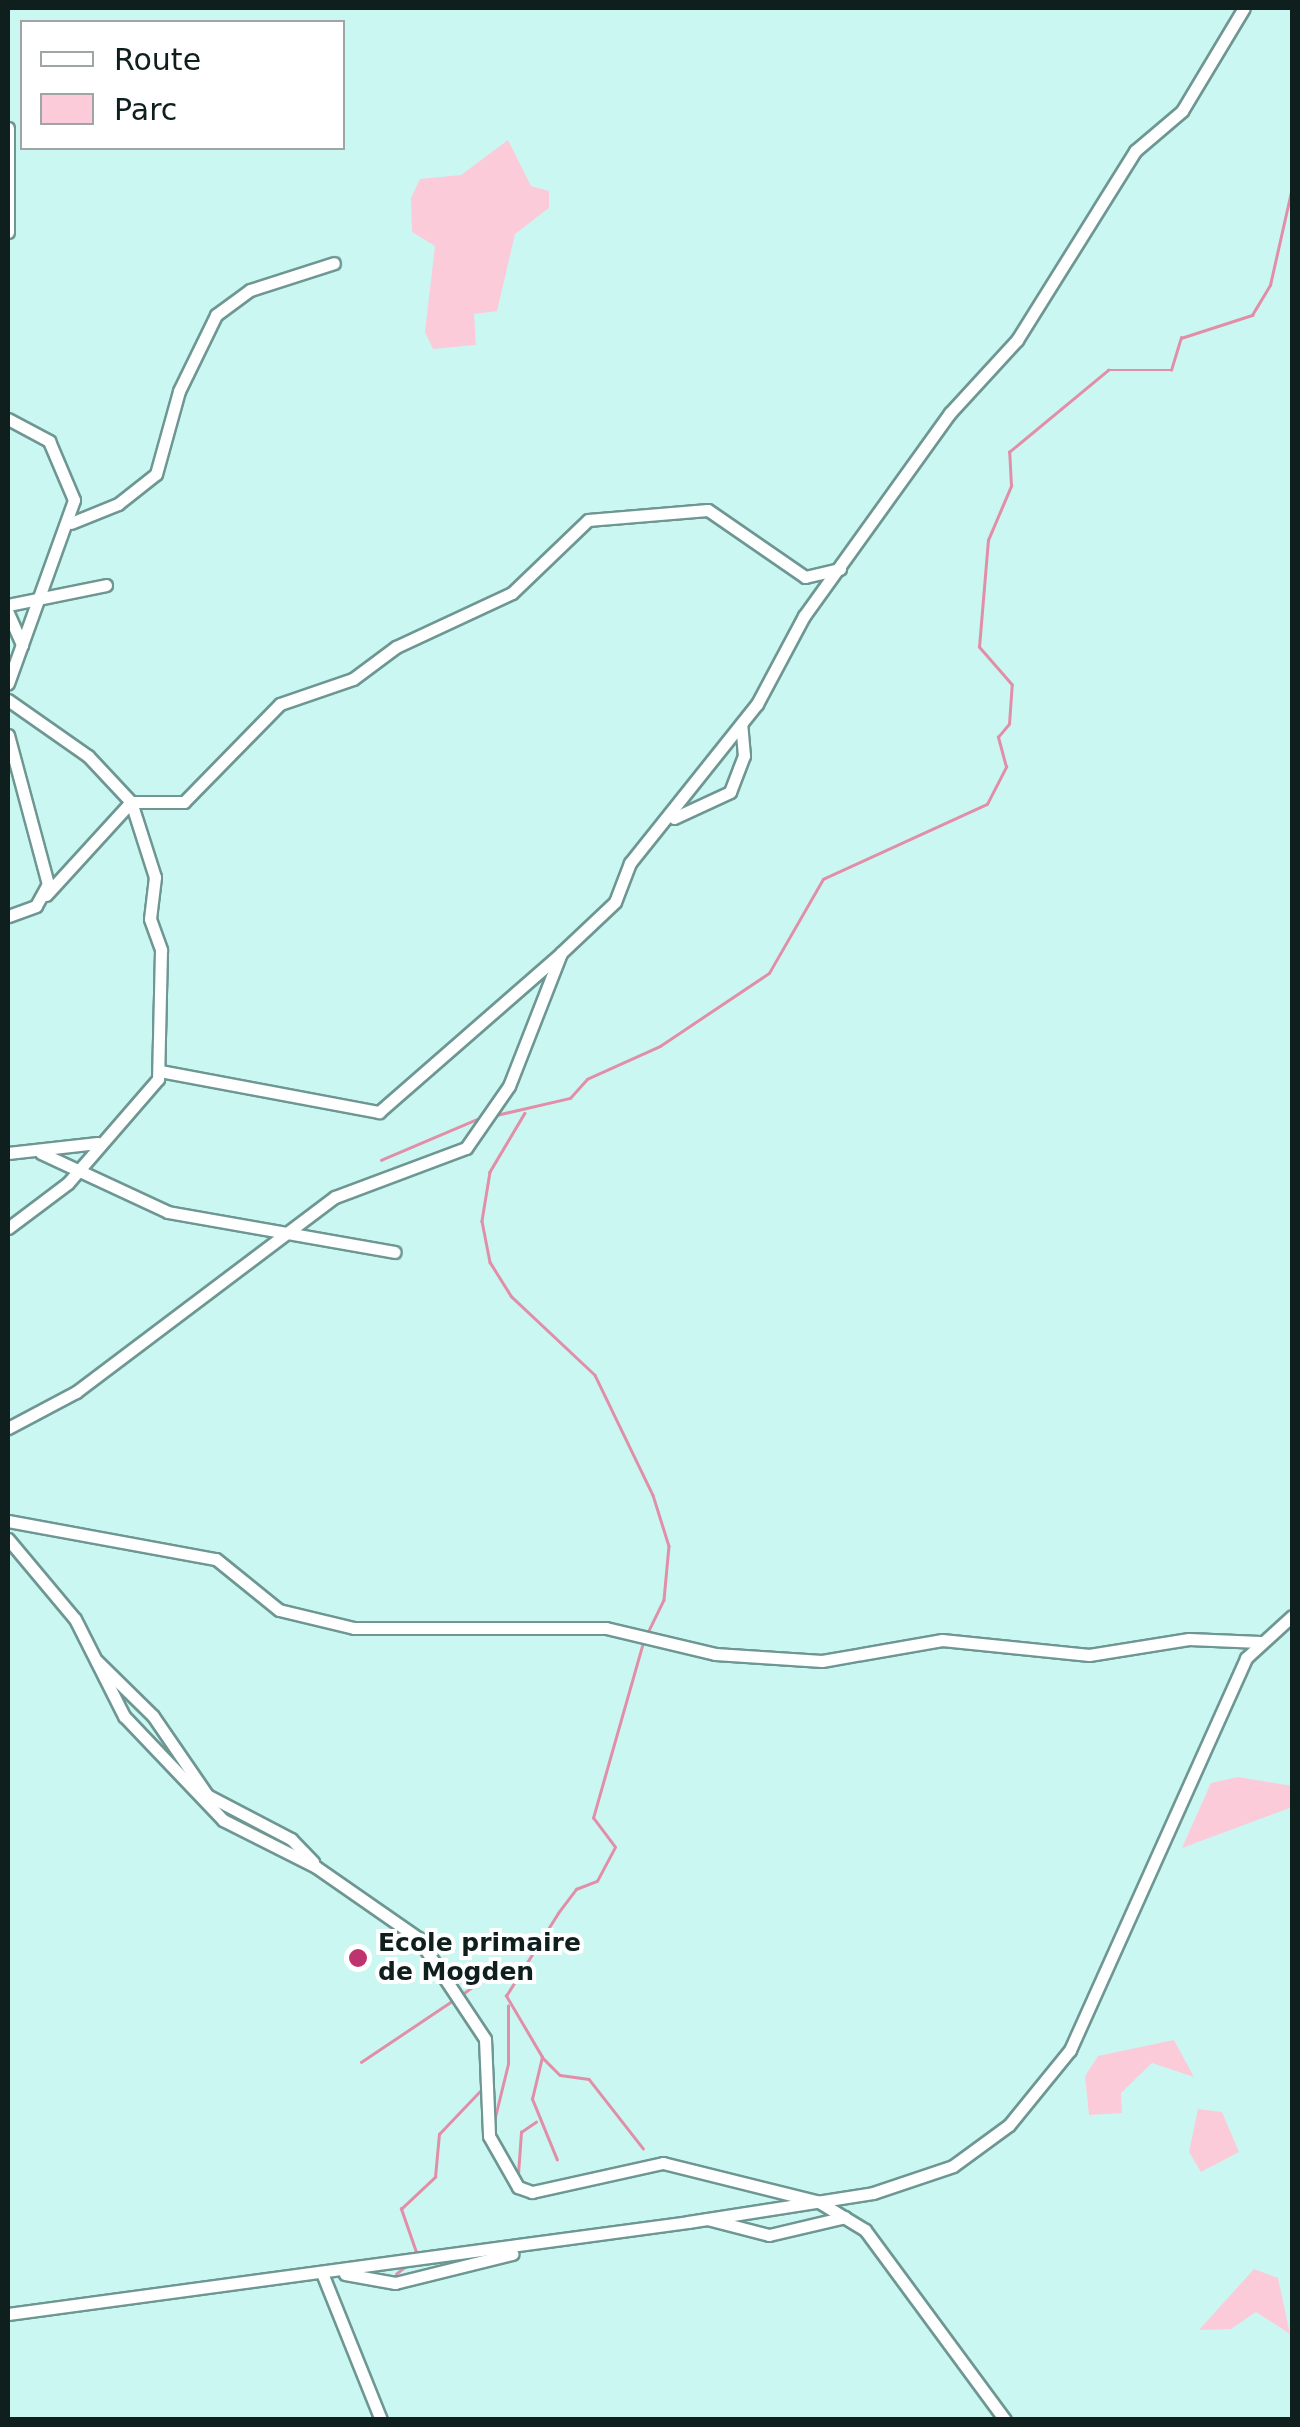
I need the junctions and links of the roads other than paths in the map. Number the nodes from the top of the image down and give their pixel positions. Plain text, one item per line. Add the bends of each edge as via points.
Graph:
1 (1244, 8) edge
2 (8, 128) edge
3 (8, 232) edge
4 (334, 262) dead end
5 (8, 418) edge
6 (71, 523) junction
7 (840, 568) junction
8 (106, 584) dead end
9 (33, 606) junction
10 (8, 609) edge
11 (22, 646) junction
12 (8, 683) edge
13 (8, 700) edge
14 (741, 724) junction
15 (8, 735) edge
16 (131, 802) junction
17 (670, 820) junction
18 (46, 895) junction
19 (8, 916) edge
20 (561, 953) junction
21 (160, 1071) junction
22 (101, 1142) junction
23 (8, 1153) edge
24 (41, 1153) junction
25 (77, 1170) junction
26 (8, 1228) edge
27 (290, 1234) junction
28 (394, 1252) dead end
29 (8, 1428) edge
30 (8, 1521) edge
31 (8, 1539) edge
32 (1292, 1616) edge
33 (1260, 1642) junction
34 (94, 1659) junction
35 (207, 1795) junction
36 (316, 1868) junction
37 (820, 2202) junction
38 (845, 2217) junction
39 (706, 2219) junction
40 (534, 2246) junction
41 (336, 2272) junction
42 (322, 2274) junction
43 (8, 2314) edge
44 (381, 2420) edge
45 (1005, 2420) edge

1 - 7 street via 1182,111 1124,168 1017,340 950,412
2 - 3 street
4 - 6 street via 250,290 216,315 178,391 156,474 118,504
5 - 6 street via 43,434 66,468
6 - 9 street
7 - 14 street
7 - 16 street via 804,577 708,510 600,515 512,593 396,647 353,678 280,704 184,802
8 - 9 street
9 - 10 street
9 - 11 street
10 - 11 street
11 - 12 street
13 - 16 street via 88,756
14 - 17 street
14 - 17 street via 744,756 730,792
15 - 18 street via 46,867
16 - 18 street
16 - 21 street via 155,878
17 - 20 street via 630,863 614,902
18 - 19 street
20 - 21 street via 379,1112
20 - 27 street via 510,1086 466,1148 335,1198
21 - 22 street
22 - 24 street
22 - 25 street
23 - 24 street
24 - 25 street
25 - 26 street
25 - 27 street via 168,1212
27 - 28 street
27 - 29 street via 76,1392
30 - 33 street via 216,1559 280,1610 354,1628 606,1628 715,1654 822,1662 942,1640 1089,1655 1189,1639
31 - 34 street via 45,1575
32 - 33 street
33 - 37 street via 1070,2050 981,2150 912,2181
34 - 35 street via 152,1716
34 - 35 street via 124,1716
35 - 36 street via 292,1839
35 - 36 street via 238,1834
36 - 37 street via 418,1938 478,2026 492,2058 489,2136 518,2187 532,2192 662,2164
37 - 38 street
37 - 39 street
38 - 39 street via 770,2234
38 - 45 street via 865,2230
39 - 40 street
40 - 41 street
40 - 41 street via 395,2283
41 - 42 street
42 - 43 street
42 - 44 street

